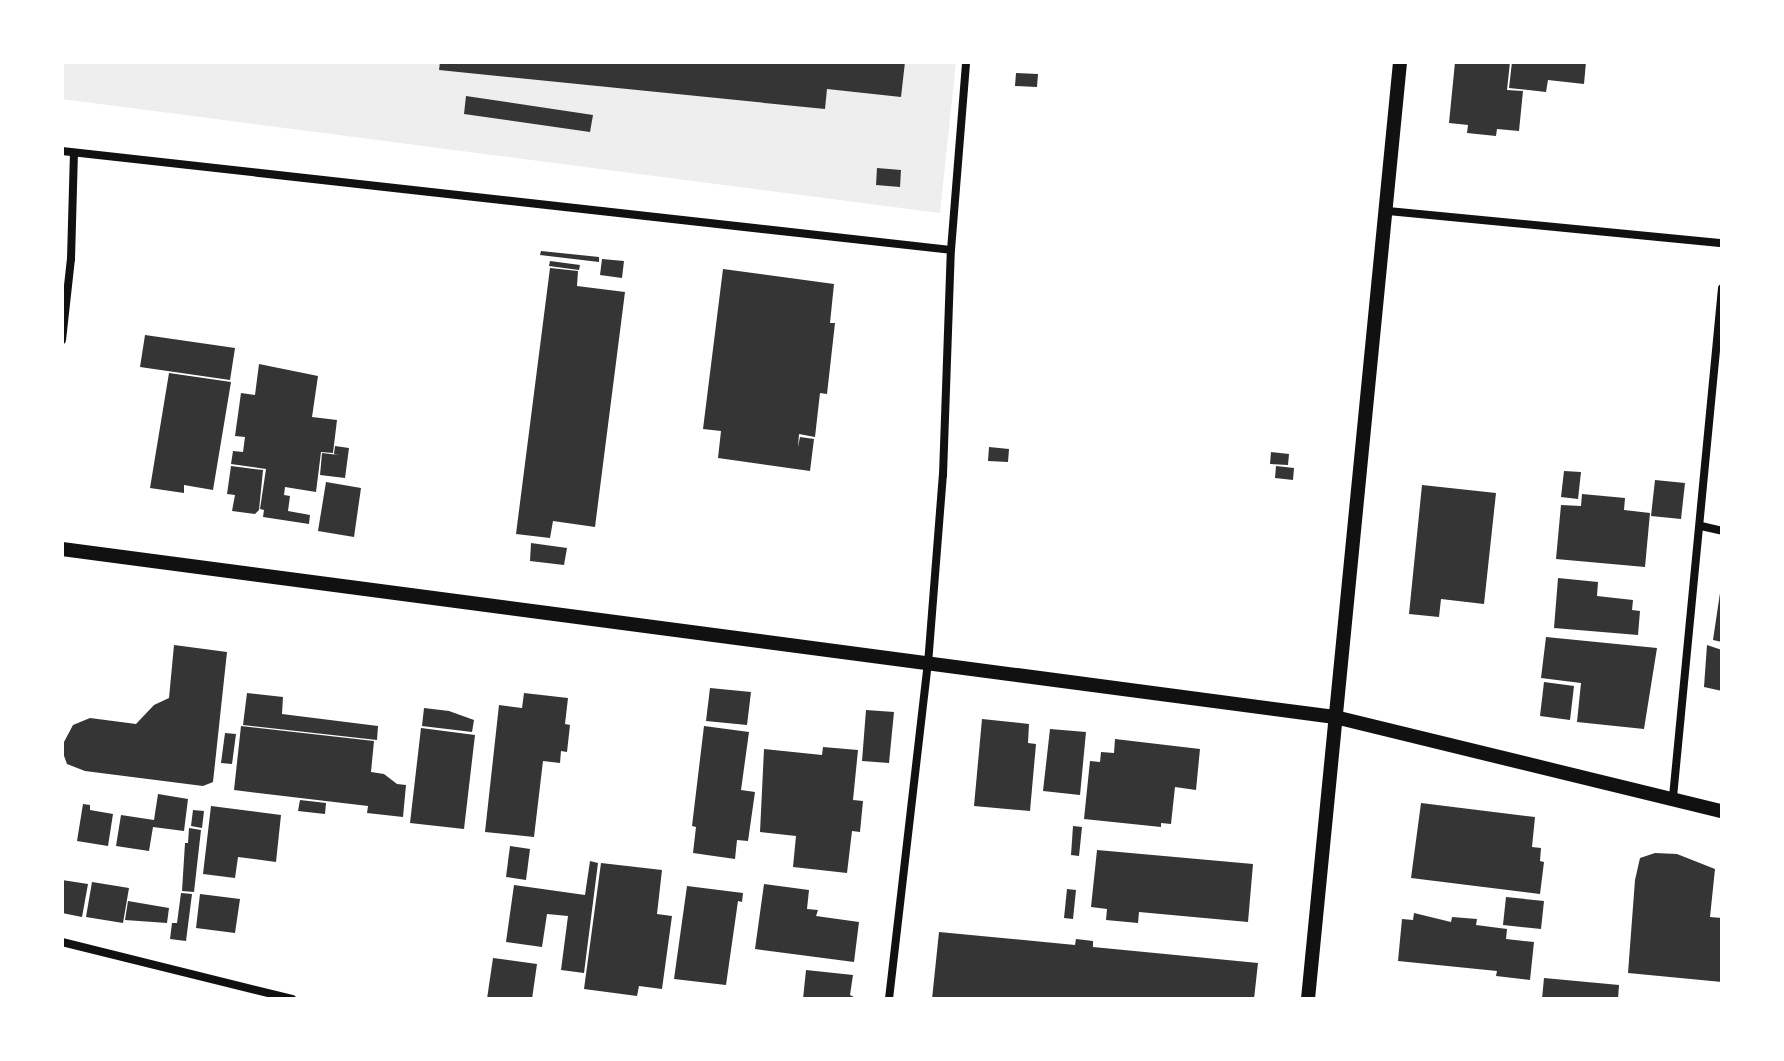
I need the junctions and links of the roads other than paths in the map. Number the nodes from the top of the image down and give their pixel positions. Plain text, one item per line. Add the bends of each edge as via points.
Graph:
1 (966, 62) edge
2 (1400, 62) edge
3 (62, 151) edge
4 (74, 153) junction
5 (1388, 211) junction
6 (1722, 243) edge
7 (951, 250) junction
8 (1722, 288) edge
9 (62, 340) edge
10 (1701, 526) junction
11 (1722, 531) edge
12 (62, 549) edge
13 (928, 664) junction
14 (1335, 717) junction
15 (1673, 797) junction
16 (1722, 811) edge
17 (62, 942) edge
18 (292, 999) edge
19 (889, 999) edge
20 (1308, 999) edge

1 - 7 street
2 - 5 street
3 - 4 street
4 - 7 street
4 - 9 street
5 - 6 street
5 - 14 street
7 - 13 street via 943,475
8 - 10 street
10 - 11 street
10 - 15 street
12 - 13 street
13 - 14 street
13 - 19 street
14 - 15 street
14 - 20 street
15 - 16 street
17 - 18 street

